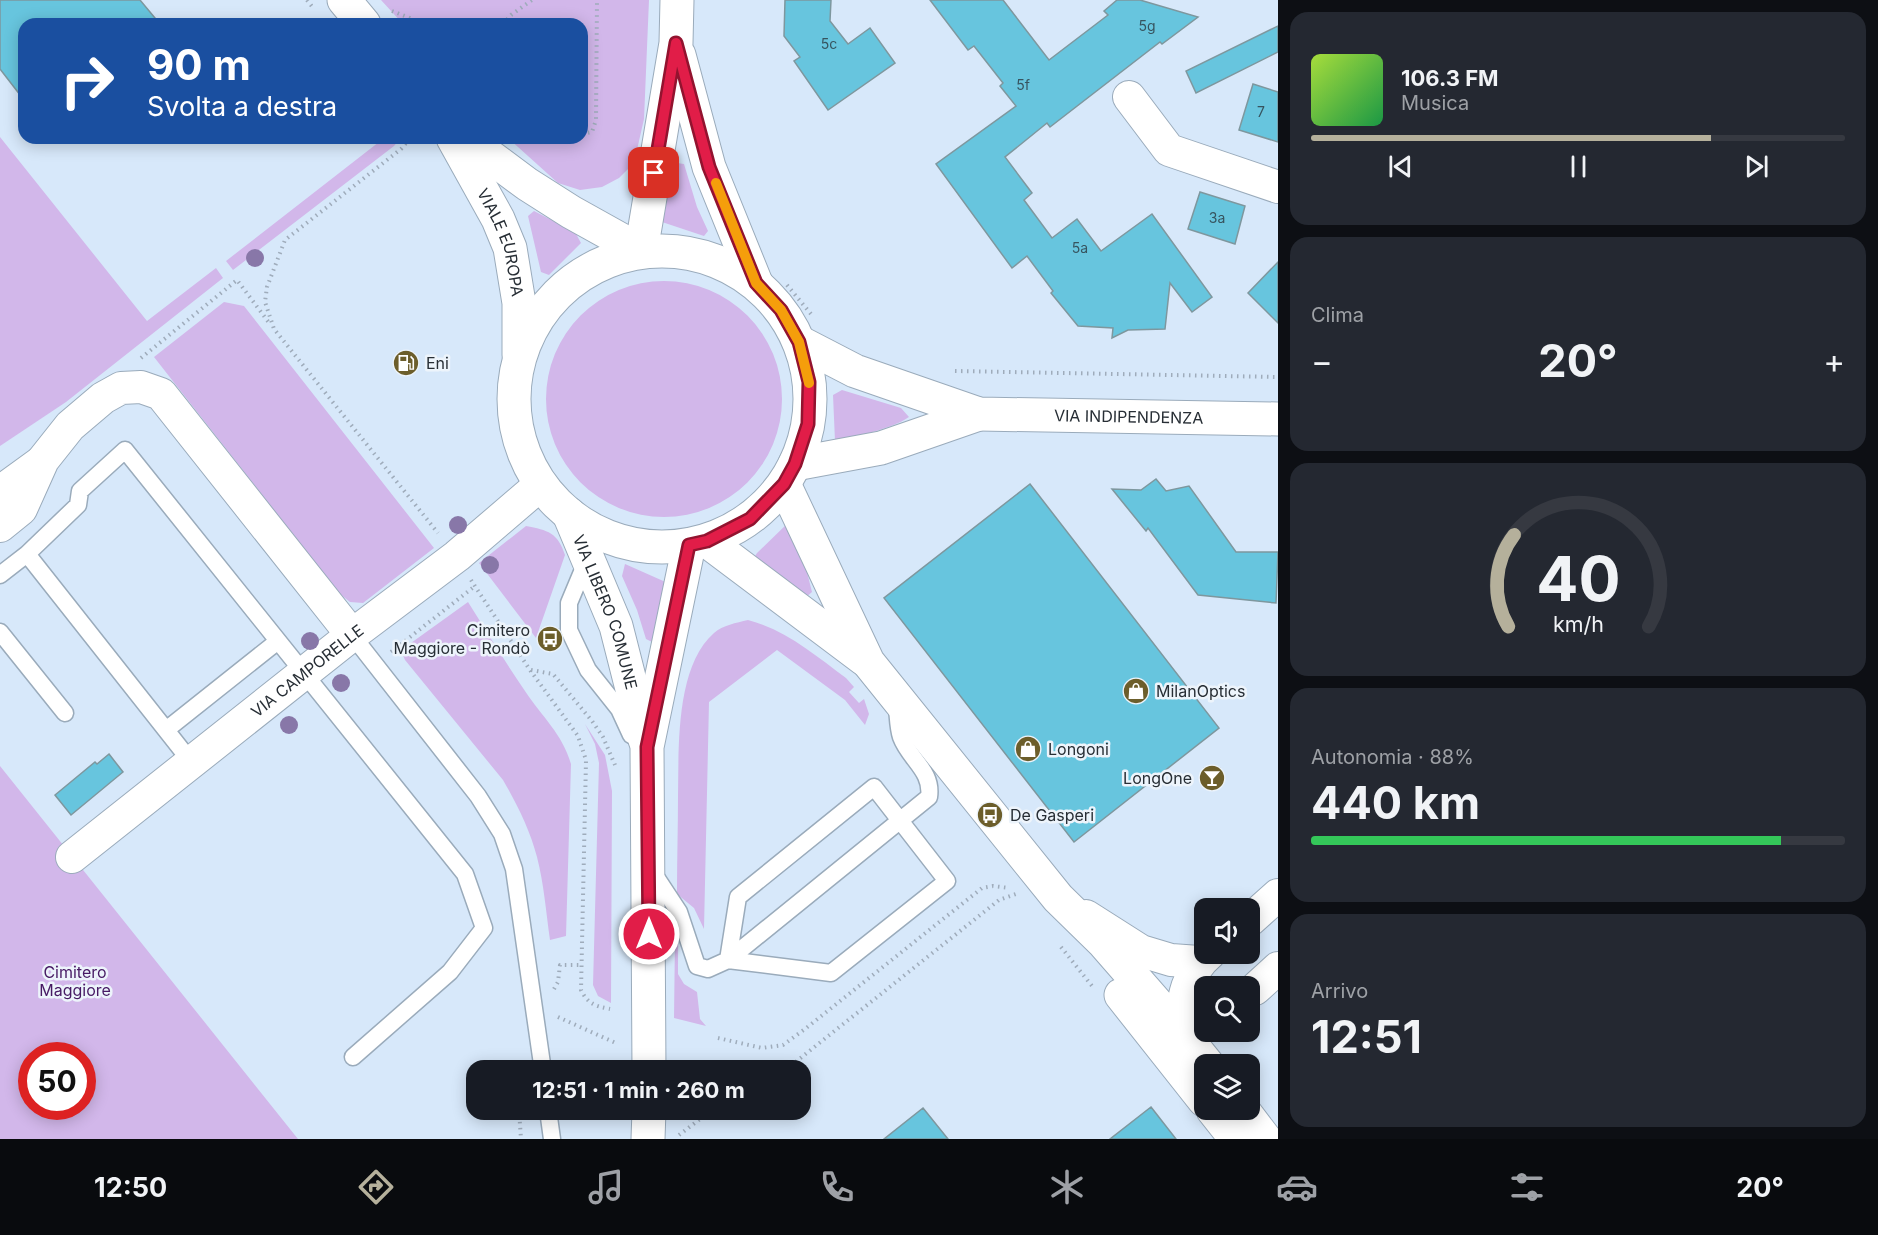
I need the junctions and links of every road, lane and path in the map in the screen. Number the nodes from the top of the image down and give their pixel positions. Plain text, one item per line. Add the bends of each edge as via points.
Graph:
1 (344, 0) edge
2 (532, 0) edge
3 (597, 0) edge
4 (677, 0) edge
5 (376, 16) edge
6 (508, 18) edge
7 (676, 43) junction
8 (1129, 97) dead end
9 (588, 133) edge
10 (405, 144) edge
11 (456, 144) edge
12 (473, 144) edge
13 (1278, 187) edge
14 (641, 251) junction
15 (769, 280) junction
16 (274, 329) junction
17 (807, 330) junction
18 (519, 356) junction
19 (943, 370) dead end
20 (1278, 377) edge
21 (141, 387) junction
22 (979, 414) junction
23 (1278, 419) edge
24 (43, 460) junction
25 (790, 474) junction
26 (540, 485) junction
27 (0, 492) edge
28 (569, 514) junction
29 (0, 526) edge
30 (698, 543) junction
31 (27, 554) junction
32 (456, 556) junction
33 (587, 559) junction
34 (0, 575) edge
35 (0, 632) edge
36 (352, 635) junction
37 (278, 641) junction
38 (868, 662) junction
39 (530, 670) junction
40 (304, 674) junction
41 (895, 695) junction
42 (65, 712) dead end
43 (166, 730) junction
44 (192, 763) junction
45 (637, 765) junction
46 (899, 820) junction
47 (72, 857) dead end
48 (649, 866) junction
49 (1018, 894) dead end
50 (1278, 895) edge
51 (1058, 898) junction
52 (1260, 911) edge
53 (1194, 959) edge
54 (728, 960) junction
55 (1200, 964) edge
56 (581, 965) junction
57 (1278, 968) edge
58 (558, 982) dead end
59 (1260, 984) edge
60 (610, 1009) dead end
61 (555, 1016) dead end
62 (1179, 1029) junction
63 (618, 1033) dead end
64 (618, 1044) junction
65 (618, 1053) dead end
66 (1199, 1054) edge
67 (353, 1057) dead end
68 (541, 1060) edge
69 (649, 1060) edge
70 (798, 1060) edge
71 (1194, 1087) edge
72 (520, 1120) edge
73 (549, 1120) edge
74 (654, 1120) edge
75 (694, 1120) edge
76 (1221, 1120) edge
77 (1251, 1120) edge
78 (662, 1138) edge
79 (521, 1139) edge
80 (552, 1139) edge
81 (1236, 1139) edge
82 (1265, 1139) edge

1 - 5 street
2 - 6 path
3 - 9 path via 596,120
4 - 7 street
7 - 14 street
7 - 15 street via 709,167
8 - 13 street via 1169,150
10 - 16 path via 285,240 265,302
11 - 18 street, VIALE EUROPA via 510,248 519,303
12 - 14 street via 527,184
14 - 15 street via 682,251
14 - 18 street via 601,263 565,285 537,317
15 - 17 street via 781,310
15 - 17 path via 794,296
16 - 21 path via 237,280 135,363
16 - 32 path
17 - 22 street, VIA INDIPENDENZA via 855,371
17 - 25 street via 808,424
18 - 26 street via 513,389 515,423 524,455
19 - 20 path
21 - 24 street via 121,388 103,398 70,426
21 - 36 street via 161,394
22 - 23 street, VIA INDIPENDENZA
22 - 25 street, VIA INDIPENDENZA
24 - 27 street
24 - 29 street via 21,509
25 - 30 street via 750,519
25 - 38 street
26 - 28 street
26 - 32 street, VIA CAMPORELLE
28 - 30 street via 605,536 646,547
28 - 33 street, VIA LIBERO COMUNE
30 - 38 street
30 - 45 street, VIA LIBERO COMUNE
31 - 34 lane
31 - 37 lane via 78,505 80,491 125,450
31 - 43 lane
32 - 36 street, VIA CAMPORELLE
32 - 39 path
33 - 45 street, VIA LIBERO COMUNE via 616,626
33 - 45 lane via 569,603 569,630 588,670 619,710
35 - 42 lane
36 - 40 street, VIA CAMPORELLE
36 - 68 lane via 478,796 502,834 514,869
37 - 40 lane
37 - 43 lane
38 - 41 street
39 - 45 path via 553,674 603,737
39 - 56 path via 578,736 586,760
40 - 44 street, VIA CAMPORELLE
40 - 67 lane via 465,874 484,928 450,972
41 - 46 lane via 902,738 931,787 929,797
41 - 51 street
43 - 44 lane
44 - 47 street, VIA CAMPORELLE
45 - 48 street, VIA LIBERO COMUNE
46 - 54 lane
46 - 54 lane via 874,787 738,897
46 - 54 lane via 947,881 831,973
48 - 54 lane via 679,912 697,966 708,969
48 - 69 street, VIA LIBERO COMUNE
49 - 70 path via 999,900
50 - 52 street
51 - 53 street via 1141,951 1171,960
51 - 62 street
51 - 71 street via 1093,959
55 - 62 street via 1184,992
56 - 58 path via 560,965
56 - 60 path via 581,990 586,1000 593,1006
57 - 59 street
61 - 64 path
62 - 66 street
63 - 64 path
64 - 65 path
72 - 79 path
73 - 80 lane
74 - 78 street
75 - 78 path
76 - 81 street
77 - 82 street

